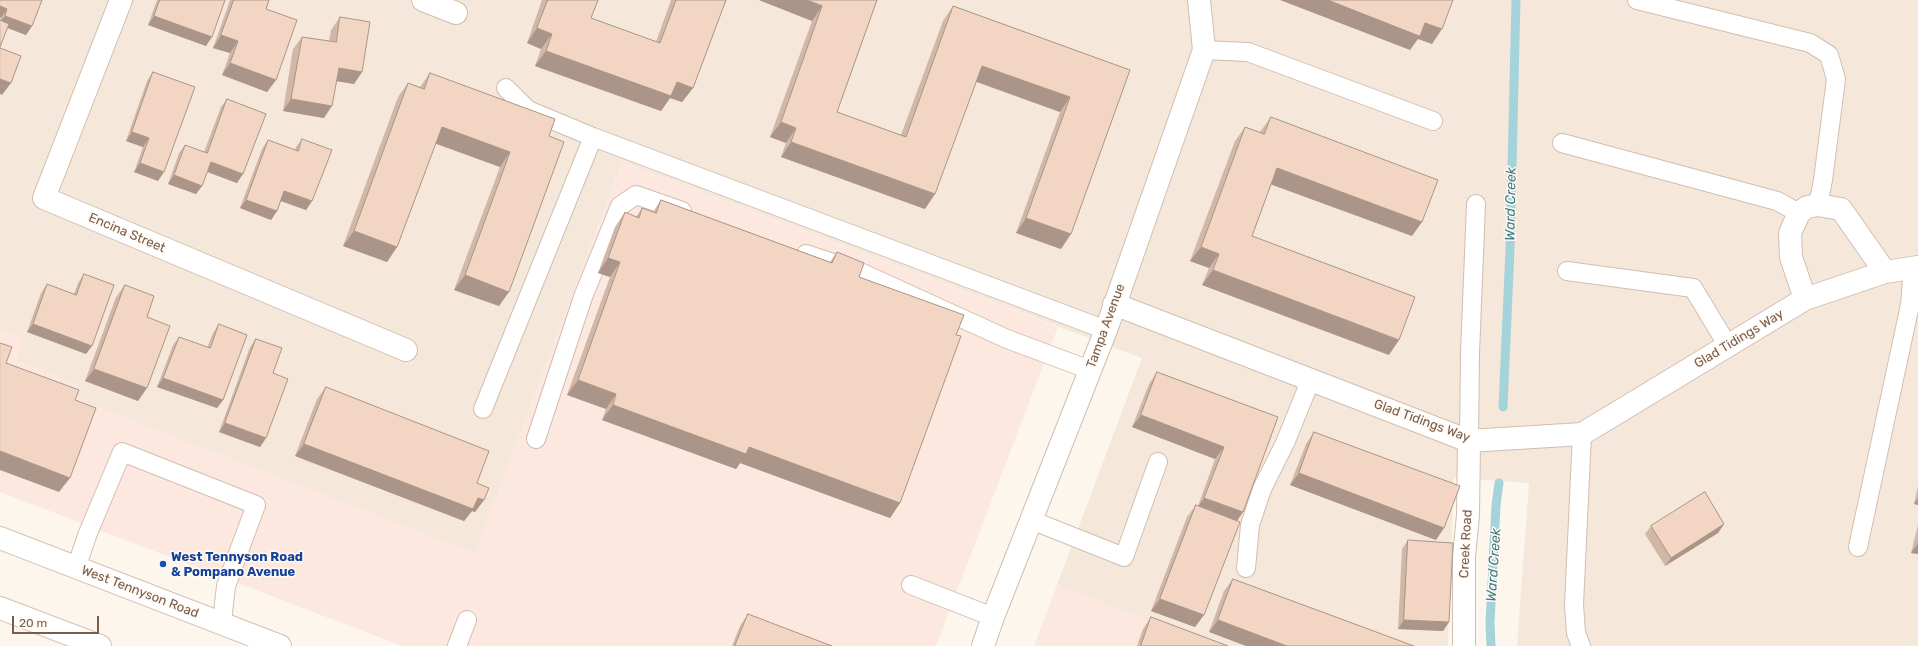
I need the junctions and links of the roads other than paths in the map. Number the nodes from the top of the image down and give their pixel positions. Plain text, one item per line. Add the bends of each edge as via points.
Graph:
1 (121, 0) edge
2 (423, 0) edge
3 (1199, 0) edge
4 (1637, 0) edge
5 (456, 13) dead end
6 (1204, 50) junction
7 (506, 88) dead end
8 (1433, 121) dead end
9 (593, 137) junction
10 (1562, 142) dead end
11 (1476, 204) dead end
12 (1809, 209) junction
13 (696, 216) edge
14 (793, 249) edge
15 (1915, 267) edge
16 (1567, 270) dead end
17 (1885, 272) junction
18 (1805, 299) junction
19 (1114, 304) junction
20 (1106, 330) junction
21 (1728, 346) junction
22 (406, 350) dead end
23 (1090, 370) junction
24 (1311, 379) junction
25 (483, 409) dead end
26 (1582, 434) junction
27 (536, 439) dead end
28 (1470, 441) junction
29 (1158, 462) dead end
30 (1031, 520) junction
31 (0, 538) edge
32 (1858, 547) dead end
33 (76, 568) junction
34 (1246, 568) dead end
35 (911, 585) dead end
36 (0, 608) edge
37 (993, 617) junction
38 (467, 620) dead end
39 (222, 622) junction
40 (254, 641) edge
41 (100, 646) edge
42 (280, 646) edge
43 (457, 646) edge
44 (984, 646) edge
45 (1464, 646) edge
46 (1581, 646) edge

1 - 22 street, Encina Street via 44,198
2 - 5 street
3 - 6 street, Tampa Avenue
4 - 12 lane via 1810,42 1829,55 1836,79 1823,180
6 - 8 lane via 1248,52
6 - 19 street, Tampa Avenue
7 - 9 lane via 528,110
9 - 20 lane
9 - 25 lane
10 - 12 lane
11 - 28 lane via 1470,353
12 - 17 street via 1841,209
12 - 18 street via 1790,233 1791,257
13 - 27 lane via 636,195 620,206 583,297
14 - 23 lane via 860,272 1007,339
15 - 17 street, Glad Tidings Way
15 - 32 lane via 1910,305
16 - 21 lane via 1693,288
17 - 18 street, Glad Tidings Way
18 - 21 street, Glad Tidings Way
19 - 20 street, Tampa Avenue
19 - 24 street, Glad Tidings Way
20 - 23 street, Tampa Avenue
21 - 26 street, Glad Tidings Way
23 - 30 street, Tampa Avenue
24 - 28 street, Glad Tidings Way
24 - 34 lane via 1250,525
26 - 28 street, Glad Tidings Way
26 - 46 lane via 1574,605 1576,633
28 - 45 street, Creek Road via 1464,557
29 - 30 lane via 1124,557
30 - 37 street, Tampa Avenue
31 - 33 street, West Tennyson Road
33 - 39 street, West Tennyson Road
33 - 39 lane via 122,452 256,505 226,586
35 - 37 lane
36 - 41 street
37 - 44 street, Tampa Avenue
38 - 43 lane
39 - 40 street, West Tennyson Road
40 - 42 street, West Tennyson Road

